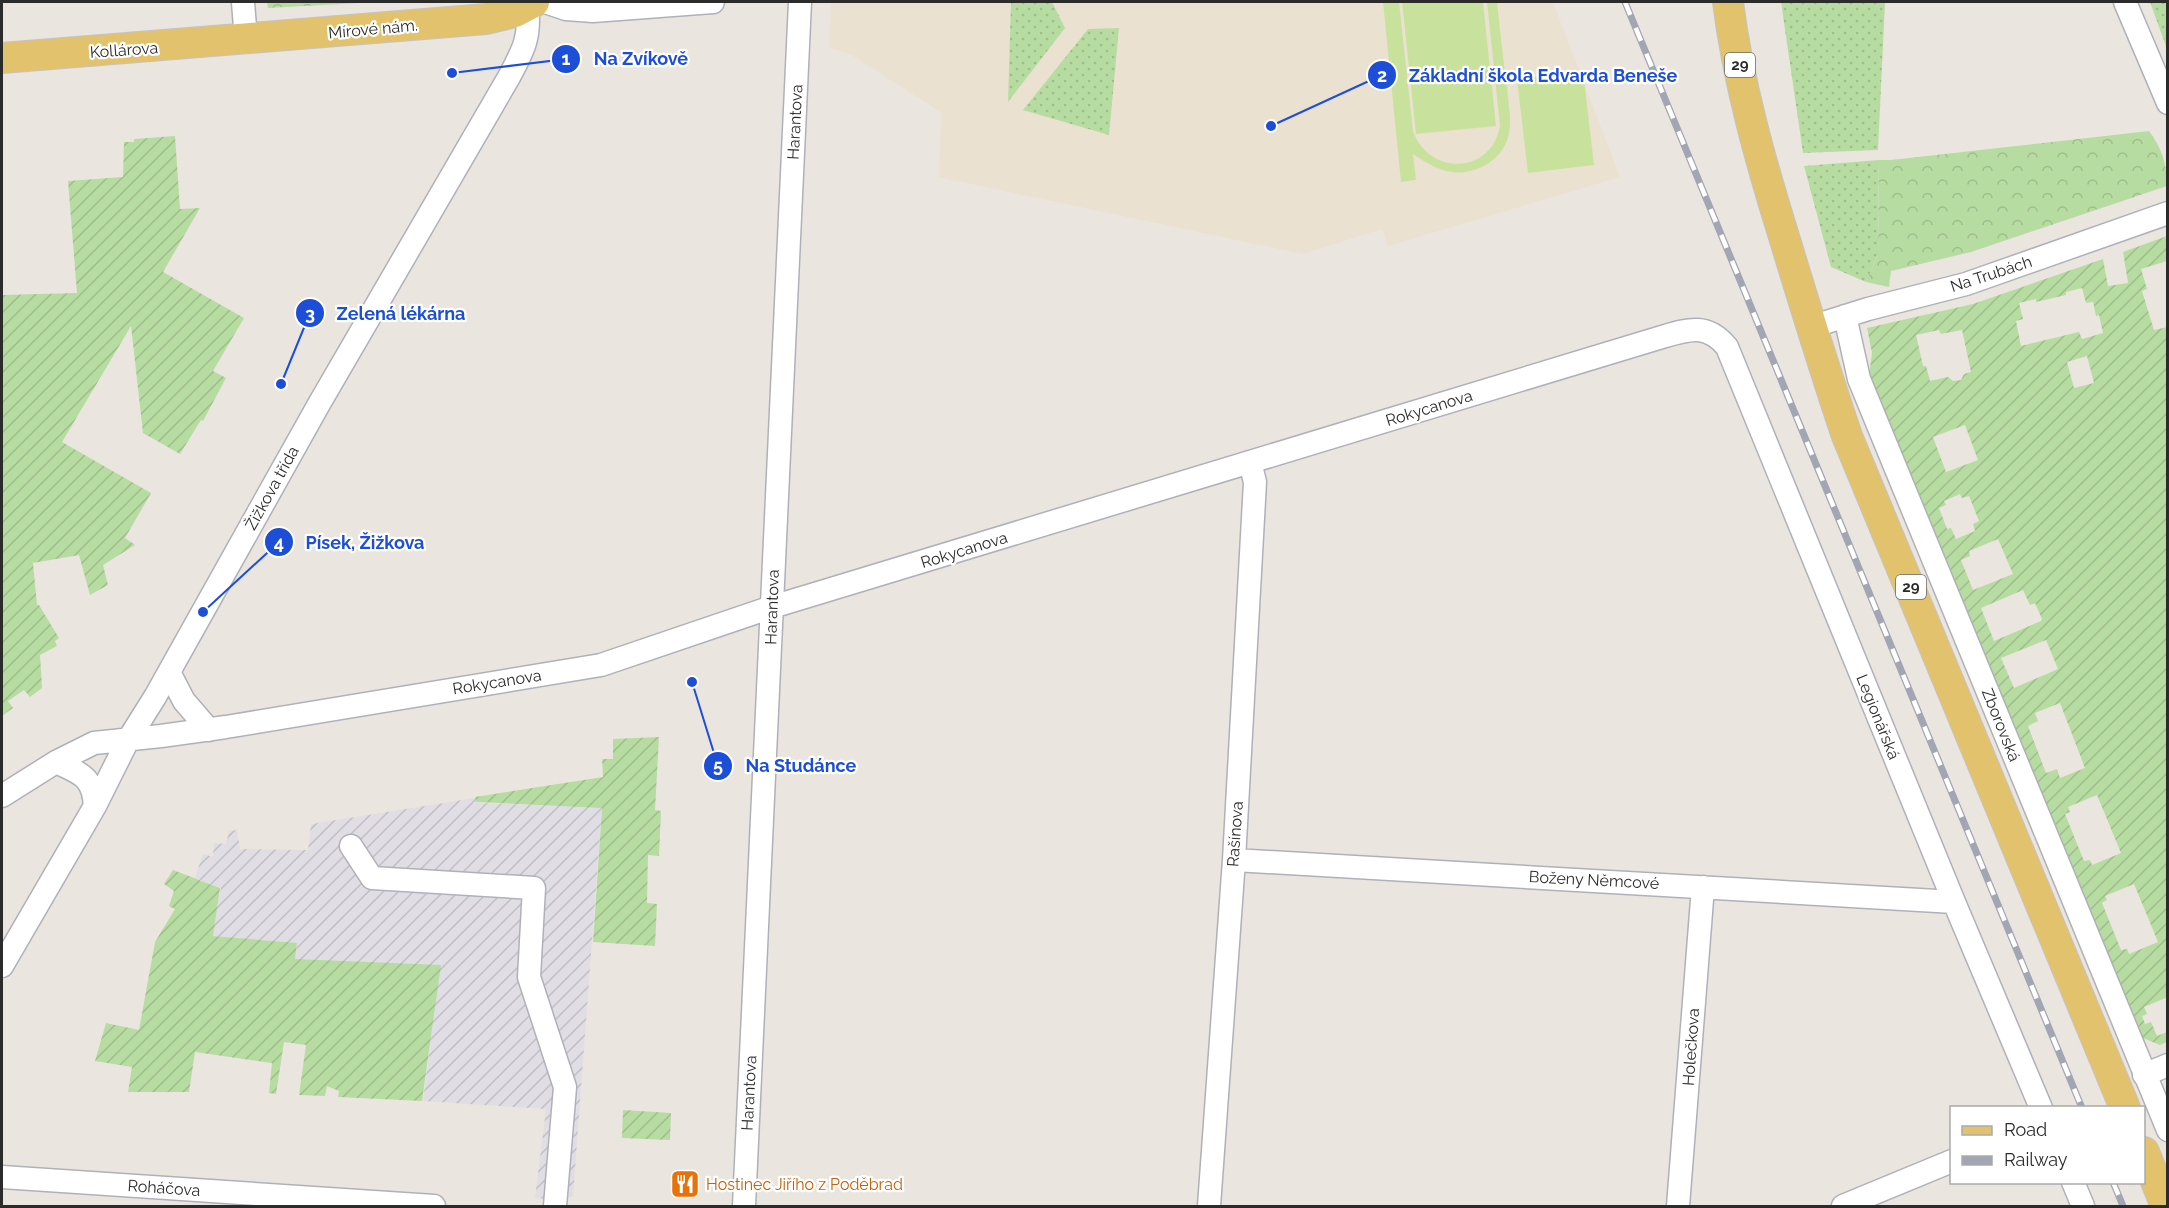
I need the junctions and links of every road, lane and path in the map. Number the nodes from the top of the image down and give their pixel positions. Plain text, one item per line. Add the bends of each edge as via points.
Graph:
1 (243, 2) edge
2 (713, 2) edge
3 (1728, 2) edge
4 (2125, 2) edge
5 (536, 3) edge
6 (795, 4) edge
7 (246, 40) junction
8 (2, 58) edge
9 (2168, 103) edge
10 (2168, 213) edge
11 (1845, 316) junction
12 (1811, 327) junction
13 (1709, 332) joint
14 (1250, 462) junction
15 (772, 608) junction
16 (169, 672) junction
17 (209, 730) junction
18 (128, 740) junction
19 (56, 762) junction
20 (2, 796) edge
21 (95, 806) junction
22 (351, 846) dead end
23 (1234, 860) junction
24 (1703, 887) junction
25 (1954, 902) junction
26 (2, 966) edge
27 (2168, 1065) edge
28 (2144, 1075) junction
29 (2041, 1106) edge
30 (2125, 1106) edge
31 (2168, 1130) edge
32 (2145, 1154) edge
33 (1950, 1162) edge
34 (2, 1177) edge
35 (2074, 1184) edge
36 (434, 1206) edge
37 (555, 1206) edge
38 (744, 1206) edge
39 (1209, 1206) edge
40 (1678, 1206) edge
41 (1843, 1206) edge
42 (2083, 1206) edge
43 (2166, 1206) edge

1 - 7 street
2 - 5 street via 593,12
3 - 12 main road, 29 via 1753,129
4 - 9 street
5 - 7 main road, Mírové nám. via 486,19
5 - 16 street, Žižkova třída via 526,44 509,77
6 - 15 street, Harantova
7 - 8 main road, Kollárova
10 - 11 street, Na Trubách via 1966,284
11 - 12 street, Na Trubách
11 - 28 street, Zborovská via 1859,379
12 - 30 main road, 29 via 1847,436
13 - 14 street, Rokycanova via 1671,334
13 - 25 street, Legionářská via 1727,347
14 - 15 street, Rokycanova
14 - 23 street, Rašínova via 1256,482
15 - 17 street, Rokycanova via 601,665
15 - 38 street, Harantova
16 - 17 street via 184,701
16 - 18 street, Žižkova třída
17 - 18 street, Rokycanova
18 - 19 street, Rokycanova via 94,743
18 - 21 street, Žižkova třída
19 - 20 street, Rokycanova
19 - 21 street via 84,776 94,792
21 - 26 street, Žižkova třída
22 - 37 street via 372,878 534,888 529,977 566,1087
23 - 24 street, Boženy Němcové
23 - 39 street, Rašínova
24 - 25 street, Boženy Němcové
24 - 40 street, Holečkova
25 - 29 street, Legionářská
27 - 28 street
28 - 31 street, Zborovská
32 - 43 main road
33 - 41 street
34 - 36 street, Roháčova
35 - 42 street

